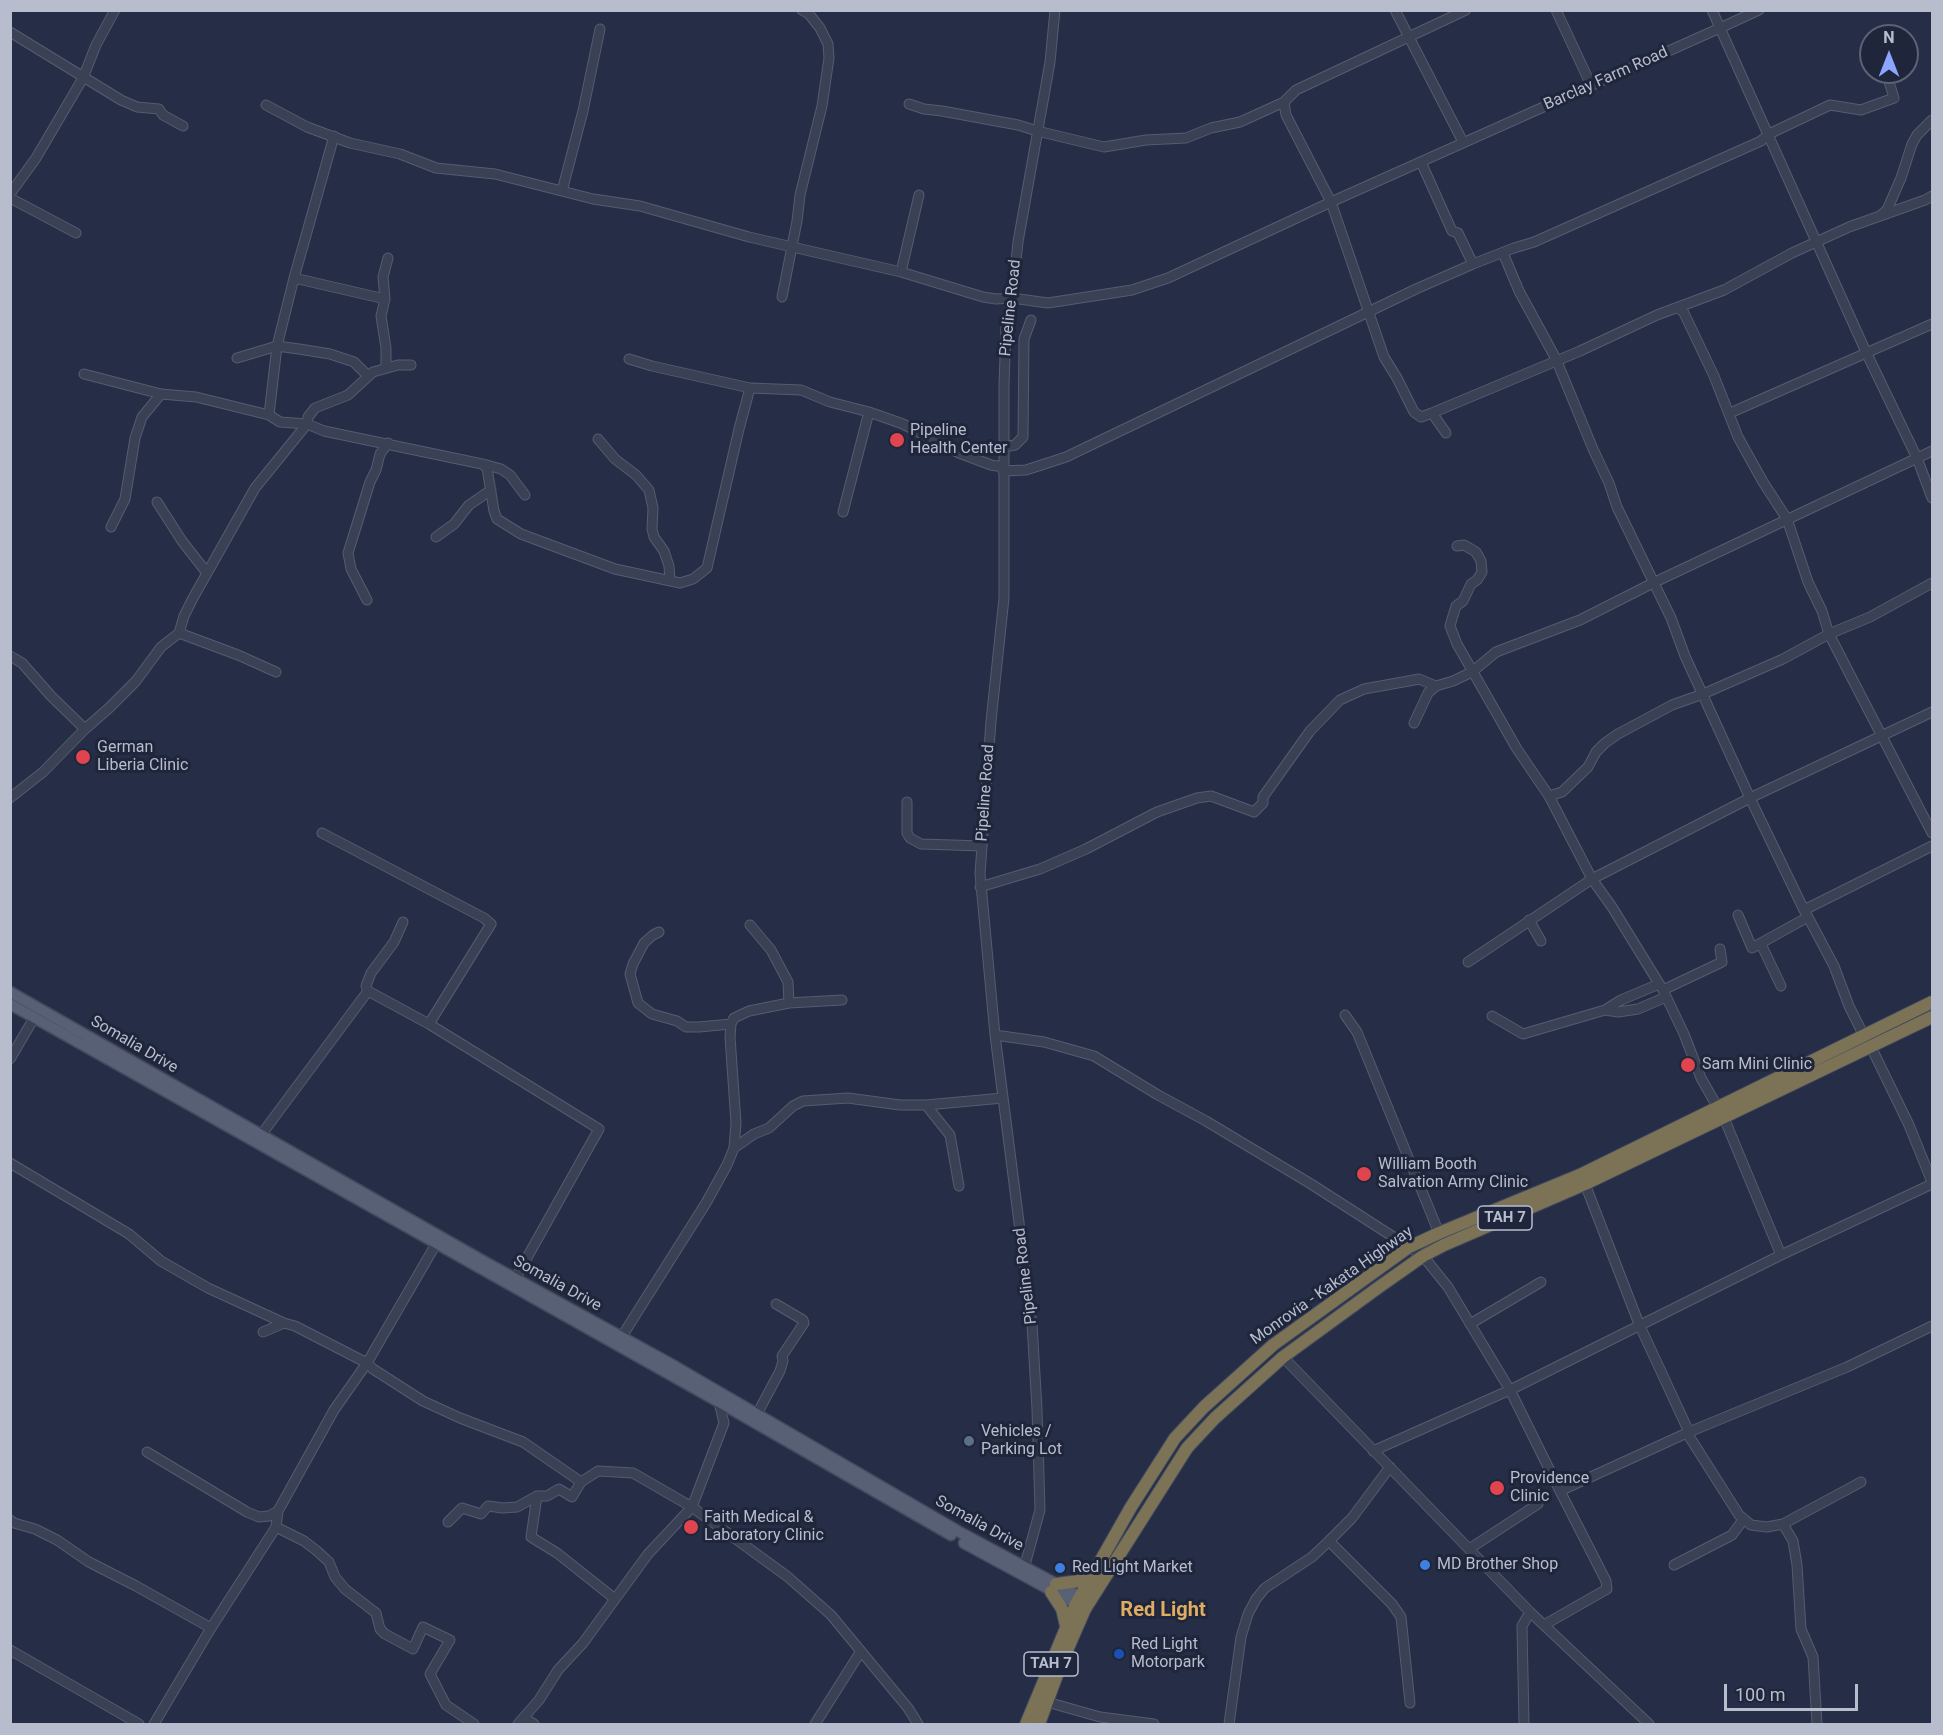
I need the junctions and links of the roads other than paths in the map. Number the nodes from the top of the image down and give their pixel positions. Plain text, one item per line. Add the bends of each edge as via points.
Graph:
1 (115, 10) edge
2 (802, 10) edge
3 (1055, 10) edge
4 (1395, 10) edge
5 (1466, 10) edge
6 (1556, 10) edge
7 (1712, 10) edge
8 (1758, 10) edge
9 (1720, 28) junction
10 (600, 29) dead end
11 (10, 32) edge
12 (1408, 37) junction
13 (83, 78) junction
14 (1890, 84) edge
15 (1591, 85) junction
16 (1284, 102) junction
17 (909, 104) dead end
18 (266, 105) dead end
19 (1932, 119) edge
20 (183, 126) dead end
21 (1932, 128) edge
22 (1037, 131) junction
23 (1769, 134) junction
24 (334, 136) junction
25 (1463, 142) junction
26 (1421, 162) junction
27 (562, 191) junction
28 (919, 195) dead end
29 (10, 196) edge
30 (1932, 196) edge
31 (1331, 201) junction
32 (1881, 215) junction
33 (76, 233) dead end
34 (1818, 243) junction
35 (792, 246) junction
36 (1503, 253) junction
37 (388, 258) dead end
38 (1473, 264) junction
39 (901, 272) junction
40 (294, 278) junction
41 (782, 297) dead end
42 (1012, 298) junction
43 (385, 299) junction
44 (1676, 308) junction
45 (1370, 312) junction
46 (1031, 320) dead end
47 (1932, 324) edge
48 (277, 346) junction
49 (1866, 352) junction
50 (237, 358) dead end
51 (629, 359) dead end
52 (1556, 359) junction
53 (411, 365) dead end
54 (386, 368) junction
55 (84, 374) dead end
56 (368, 376) junction
57 (750, 388) junction
58 (161, 394) junction
59 (869, 412) junction
60 (1432, 413) junction
61 (1730, 413) junction
62 (269, 415) junction
63 (307, 424) junction
64 (1446, 433) dead end
65 (598, 439) dead end
66 (388, 443) junction
67 (1004, 447) junction
68 (1932, 452) edge
69 (1917, 458) junction
70 (482, 464) junction
71 (1003, 469) junction
72 (491, 490) junction
73 (525, 495) dead end
74 (1932, 498) edge
75 (157, 502) dead end
76 (843, 512) dead end
77 (1787, 519) junction
78 (111, 527) dead end
79 (436, 537) dead end
80 (1458, 546) dead end
81 (207, 573) junction
82 (670, 580) junction
83 (1653, 583) junction
84 (1932, 583) edge
85 (368, 600) dead end
86 (179, 633) junction
87 (1829, 634) junction
88 (10, 656) edge
89 (276, 672) dead end
90 (1472, 672) junction
91 (1436, 686) junction
92 (1703, 694) junction
93 (1932, 712) edge
94 (1414, 723) dead end
95 (85, 729) junction
96 (1882, 737) junction
97 (1549, 796) junction
98 (10, 798) edge
99 (1750, 798) junction
100 (908, 802) dead end
101 (322, 833) dead end
102 (1932, 833) edge
103 (982, 846) junction
104 (1932, 846) edge
105 (1592, 879) junction
106 (980, 888) junction
107 (1806, 913) junction
108 (1738, 915) dead end
109 (1529, 920) junction
110 (403, 922) dead end
111 (750, 925) dead end
112 (659, 932) dead end
113 (1541, 941) dead end
114 (1761, 944) junction
115 (1720, 950) dead end
116 (1468, 962) dead end
117 (1781, 986) dead end
118 (1663, 990) junction
119 (368, 991) junction
120 (10, 992) edge
121 (842, 1000) dead end
122 (1932, 1002) edge
123 (789, 1003) junction
124 (10, 1004) edge
125 (1605, 1010) junction
126 (1346, 1015) dead end
127 (1492, 1016) dead end
128 (1932, 1017) edge
129 (34, 1018) junction
130 (429, 1024) junction
131 (731, 1024) junction
132 (995, 1035) junction
133 (1864, 1036) junction
134 (1871, 1047) junction
135 (10, 1059) edge
136 (1003, 1098) junction
137 (926, 1105) junction
138 (1721, 1113) junction
139 (261, 1135) junction
140 (734, 1148) junction
141 (10, 1163) edge
142 (1932, 1183) edge
143 (1585, 1184) junction
144 (959, 1186) dead end
145 (1439, 1233) junction
146 (436, 1244) junction
147 (1409, 1247) junction
148 (1780, 1255) junction
149 (1423, 1256) junction
150 (515, 1279) junction
151 (1541, 1282) dead end
152 (776, 1304) dead end
153 (284, 1323) junction
154 (1470, 1324) junction
155 (1639, 1324) junction
156 (1932, 1326) edge
157 (263, 1332) dead end
158 (619, 1341) junction
159 (1283, 1357) junction
160 (367, 1363) junction
161 (1510, 1390) junction
162 (719, 1402) junction
163 (757, 1414) junction
164 (1688, 1433) junction
165 (1373, 1451) junction
166 (147, 1452) dead end
167 (1390, 1467) junction
168 (581, 1482) junction
169 (1861, 1482) dead end
170 (1560, 1491) junction
171 (537, 1496) junction
172 (1538, 1504) dead end
173 (692, 1507) junction
174 (278, 1511) junction
175 (10, 1520) edge
176 (1743, 1520) junction
177 (448, 1522) dead end
178 (1784, 1524) junction
179 (276, 1527) junction
180 (1329, 1541) junction
181 (1469, 1549) junction
182 (1674, 1565) dead end
183 (1024, 1570) junction
184 (1096, 1571) junction
185 (1053, 1588) junction
186 (615, 1599) junction
187 (1082, 1603) junction
188 (1530, 1612) junction
189 (1544, 1625) junction
190 (1066, 1626) junction
191 (211, 1628) junction
192 (10, 1650) edge
193 (861, 1651) junction
194 (1047, 1702) junction
195 (1410, 1703) dead end
196 (521, 1721) edge
197 (139, 1725) edge
198 (154, 1725) edge
199 (474, 1725) edge
200 (534, 1725) edge
201 (814, 1725) edge
202 (918, 1725) edge
203 (1026, 1725) edge
204 (1039, 1725) edge
205 (1154, 1725) edge
206 (1229, 1725) edge
207 (1524, 1725) edge
208 (1649, 1725) edge
209 (1817, 1725) edge

1 - 13 street
2 - 35 street via 820,28 828,44 829,58
3 - 22 street, Pipeline Road
4 - 12 street
5 - 12 street
6 - 15 street
7 - 9 street
8 - 9 street, Barclay Farm Road
9 - 15 street, Barclay Farm Road
9 - 23 street
10 - 27 street
11 - 13 street
12 - 16 street via 1296,90
12 - 25 street
13 - 20 street via 129,104 159,109
13 - 29 street
14 - 23 street via 1894,98 1861,110 1830,105
15 - 25 street, Barclay Farm Road
16 - 22 street via 1240,122 1186,138 1104,147
16 - 31 street via 1286,115
17 - 22 street
18 - 24 street, Barclay Farm Road via 307,127
19 - 21 street
19 - 32 street via 1912,144 1901,178
22 - 42 street, Pipeline Road
23 - 34 street
23 - 36 street via 1761,141
24 - 27 street, Barclay Farm Road via 436,168 495,174
24 - 40 street
25 - 26 street, Barclay Farm Road
26 - 31 street, Barclay Farm Road
26 - 38 street via 1452,231 1458,233
27 - 35 street, Barclay Farm Road via 640,206
28 - 39 street
29 - 33 street
30 - 32 street
31 - 42 street, Barclay Farm Road via 1168,278 1132,290 1048,303
31 - 45 street
32 - 34 street
34 - 44 street via 1724,290
34 - 49 street
35 - 39 street, Barclay Farm Road
35 - 41 street
36 - 38 street
36 - 52 street
37 - 43 street via 383,277
38 - 45 street
39 - 42 street, Barclay Farm Road via 983,297
40 - 43 street
40 - 48 street
42 - 67 street, Pipeline Road via 1006,327
43 - 54 street via 381,316
44 - 52 street
44 - 61 street via 1683,311
45 - 60 street via 1384,357 1414,412 1421,417
45 - 71 street via 1066,457 1026,471
46 - 67 street via 1024,339 1023,437 1015,445
47 - 49 street
48 - 50 street
48 - 56 street via 330,354 354,362
48 - 62 street
49 - 61 street
49 - 69 street
51 - 57 street
52 - 60 street
52 - 83 street
53 - 54 street
54 - 56 street
55 - 58 street
56 - 63 street via 348,395 315,408
57 - 59 street via 801,390
57 - 82 street via 707,568 693,579 680,583
58 - 62 street via 196,397
58 - 78 street via 142,417 125,499
59 - 71 street
59 - 76 street
60 - 64 street
61 - 77 street via 1762,482
62 - 63 street via 280,422
63 - 66 street
63 - 81 street via 255,488
65 - 82 street via 649,490 652,529 664,551
66 - 70 street
66 - 85 street via 380,454 348,553 351,569
67 - 71 street, Pipeline Road
68 - 69 street
69 - 74 street
69 - 77 street
70 - 72 street via 487,468
70 - 73 street via 510,475
71 - 103 street, Pipeline Road via 1004,598
72 - 79 street
72 - 82 street via 497,519 521,534 615,569
75 - 81 street
77 - 83 street
77 - 87 street
80 - 90 street via 1476,552 1481,561 1482,572 1463,602 1456,606 1450,626
81 - 86 street
83 - 90 street via 1580,620 1496,652
83 - 92 street
84 - 87 street
86 - 89 street
86 - 95 street via 160,647 136,681
87 - 92 street
87 - 96 street
88 - 95 street via 22,663
90 - 91 street
90 - 97 street
91 - 94 street via 1428,693
91 - 106 street via 1419,679 1364,689 1340,700 1310,731 1254,812 1211,796 1197,798 1157,812 1040,869
92 - 97 street via 1672,705 1605,742 1562,792
92 - 99 street
93 - 96 street
95 - 98 street via 43,772
96 - 99 street
96 - 102 street
97 - 105 street
99 - 105 street
99 - 107 street
100 - 103 street via 910,838 921,844
101 - 130 street via 491,924
103 - 106 street, Pipeline Road
104 - 107 street
105 - 109 street
105 - 118 street
106 - 132 street, Pipeline Road
107 - 114 street
107 - 133 street
108 - 114 street via 1752,948
109 - 113 street
109 - 116 street
110 - 119 street via 371,974
111 - 123 street via 771,950 788,982
112 - 131 street via 644,943 630,974 638,1003 652,1014 686,1026
114 - 117 street
115 - 118 street via 1722,962
118 - 125 street via 1621,1000
118 - 125 street via 1638,1009
118 - 138 street via 1701,1078
119 - 130 street
119 - 139 street
120 - 139 main road, Somalia Drive
121 - 123 street
122 - 133 highway, Monrovia - Kakata Highway / TAH 7
123 - 131 street via 749,1011 734,1018
124 - 129 main road, Somalia Drive
125 - 127 street via 1523,1034
126 - 145 street via 1357,1032
128 - 134 highway, Monrovia - Kakata Highway / TAH 7
129 - 135 street
129 - 146 main road, Somalia Drive
130 - 150 street via 598,1129
131 - 140 street
132 - 136 street, Pipeline Road
132 - 147 street via 1095,1056
133 - 138 highway, Monrovia - Kakata Highway / TAH 7
134 - 138 highway, Monrovia - Kakata Highway / TAH 7
134 - 142 street
136 - 137 street
136 - 183 street, Pipeline Road via 1032,1324 1037,1410 1040,1510
137 - 140 street via 849,1098 803,1101 769,1128
137 - 144 street via 950,1135
138 - 143 highway, Monrovia - Kakata Highway / TAH 7
138 - 145 highway, Monrovia - Kakata Highway / TAH 7
138 - 148 street
139 - 150 main road, Somalia Drive
140 - 158 street via 706,1203
141 - 153 street via 129,1234 161,1261 198,1283
142 - 148 street
143 - 149 highway, Monrovia - Kakata Highway / TAH 7
143 - 155 street
145 - 147 highway, Monrovia - Kakata Highway / TAH 7
146 - 158 main road, Somalia Drive
146 - 160 street
147 - 149 street
147 - 184 highway, Monrovia - Kakata Highway / TAH 7 via 1273,1345 1204,1407 1175,1438
148 - 155 street
149 - 154 street
149 - 159 highway, Monrovia - Kakata Highway / TAH 7
150 - 158 main road, Somalia Drive
151 - 154 street
152 - 163 street via 804,1323 784,1351 780,1371
153 - 157 street
153 - 160 street
154 - 161 street
155 - 161 street
155 - 164 street
156 - 164 street via 1847,1367
158 - 162 main road, Somalia Drive
158 - 163 main road, Somalia Drive
159 - 165 street
159 - 187 highway, Monrovia - Kakata Highway / TAH 7 via 1187,1448
160 - 168 street via 423,1401 523,1442
160 - 174 street via 334,1410
161 - 165 street
161 - 170 street
162 - 173 street via 724,1423
162 - 183 main road, Somalia Drive via 861,1485
163 - 183 main road, Somalia Drive
164 - 170 street
164 - 176 street
165 - 167 street
166 - 174 street via 247,1512 259,1517
167 - 180 street via 1352,1518
167 - 181 street
168 - 171 street via 572,1497 559,1489 547,1496
168 - 173 street via 598,1471 633,1473
169 - 178 street
170 - 189 street via 1607,1589
171 - 177 street via 517,1507 488,1506 481,1514 462,1508
171 - 186 street via 531,1537
172 - 181 street
173 - 186 street via 648,1554
173 - 193 street via 788,1576 831,1615
174 - 179 street
175 - 191 street via 57,1540 89,1562
176 - 178 street via 1767,1527
176 - 182 street via 1732,1535
178 - 209 street via 1793,1541 1797,1565 1801,1629 1813,1657
179 - 191 street
179 - 199 street via 317,1551 345,1589 376,1613 385,1634 412,1649 423,1627 450,1640 430,1674 446,1705
180 - 195 street via 1401,1617
180 - 206 street via 1265,1588 1256,1599 1241,1637
181 - 188 street
183 - 185 main road, Somalia Drive
184 - 185 highway via 1079,1581
184 - 187 highway, Monrovia - Kakata Highway / TAH 7
185 - 187 main road, Somalia Drive
185 - 190 highway
186 - 196 street
187 - 190 highway, TAH 7
187 - 194 highway, TAH 7
188 - 189 street
188 - 207 street via 1522,1626
189 - 208 street
190 - 203 highway, TAH 7
191 - 198 street
192 - 197 street
193 - 201 street
193 - 202 street
194 - 204 highway, TAH 7
194 - 205 street via 1100,1717
196 - 200 street

